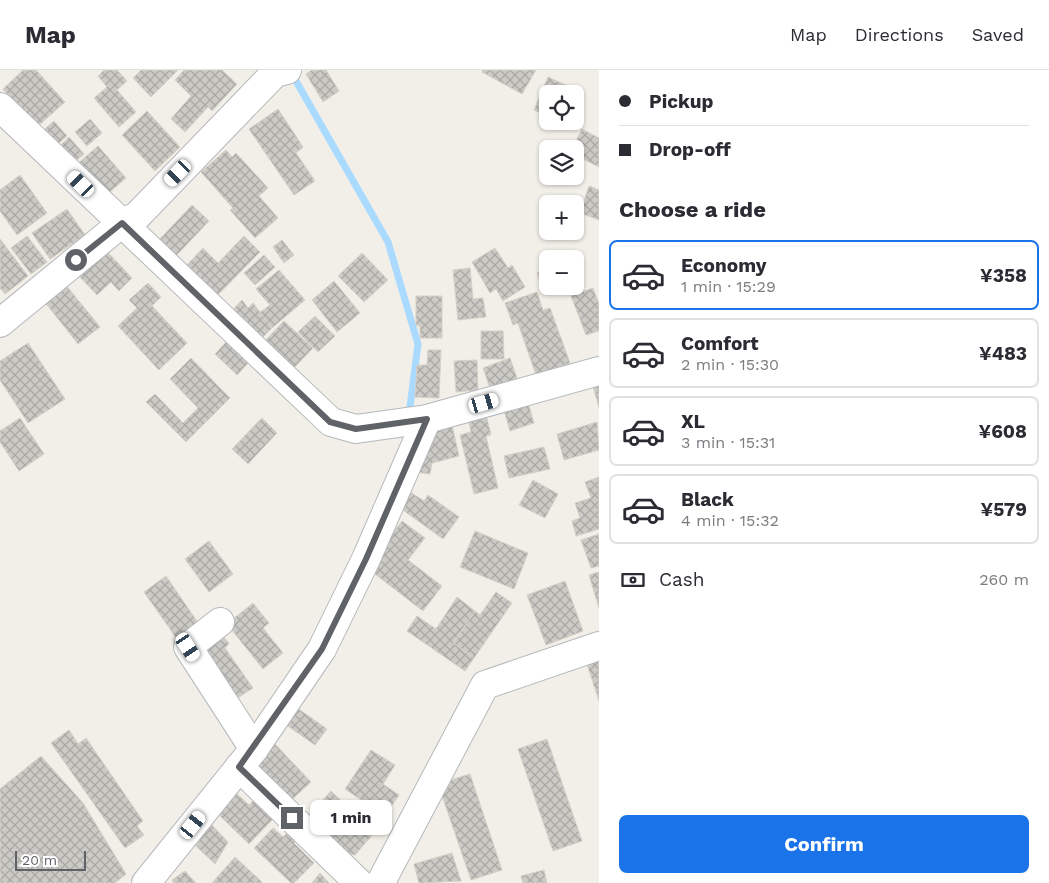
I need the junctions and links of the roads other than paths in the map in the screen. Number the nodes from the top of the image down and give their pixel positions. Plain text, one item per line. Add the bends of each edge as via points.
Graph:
1 (278, 71) edge
2 (0, 107) edge
3 (122, 223) junction
4 (0, 323) edge
5 (599, 371) edge
6 (427, 419) junction
7 (220, 622) dead end
8 (599, 646) edge
9 (246, 758) junction
10 (146, 883) edge
11 (359, 883) edge
12 (383, 883) edge

1 - 3 street via 137,216
2 - 3 street
3 - 4 street
3 - 6 street via 330,422 356,429
5 - 6 street
6 - 9 street via 366,559 322,649
7 - 9 street via 188,647
8 - 12 street via 485,685
9 - 10 street
9 - 11 street

